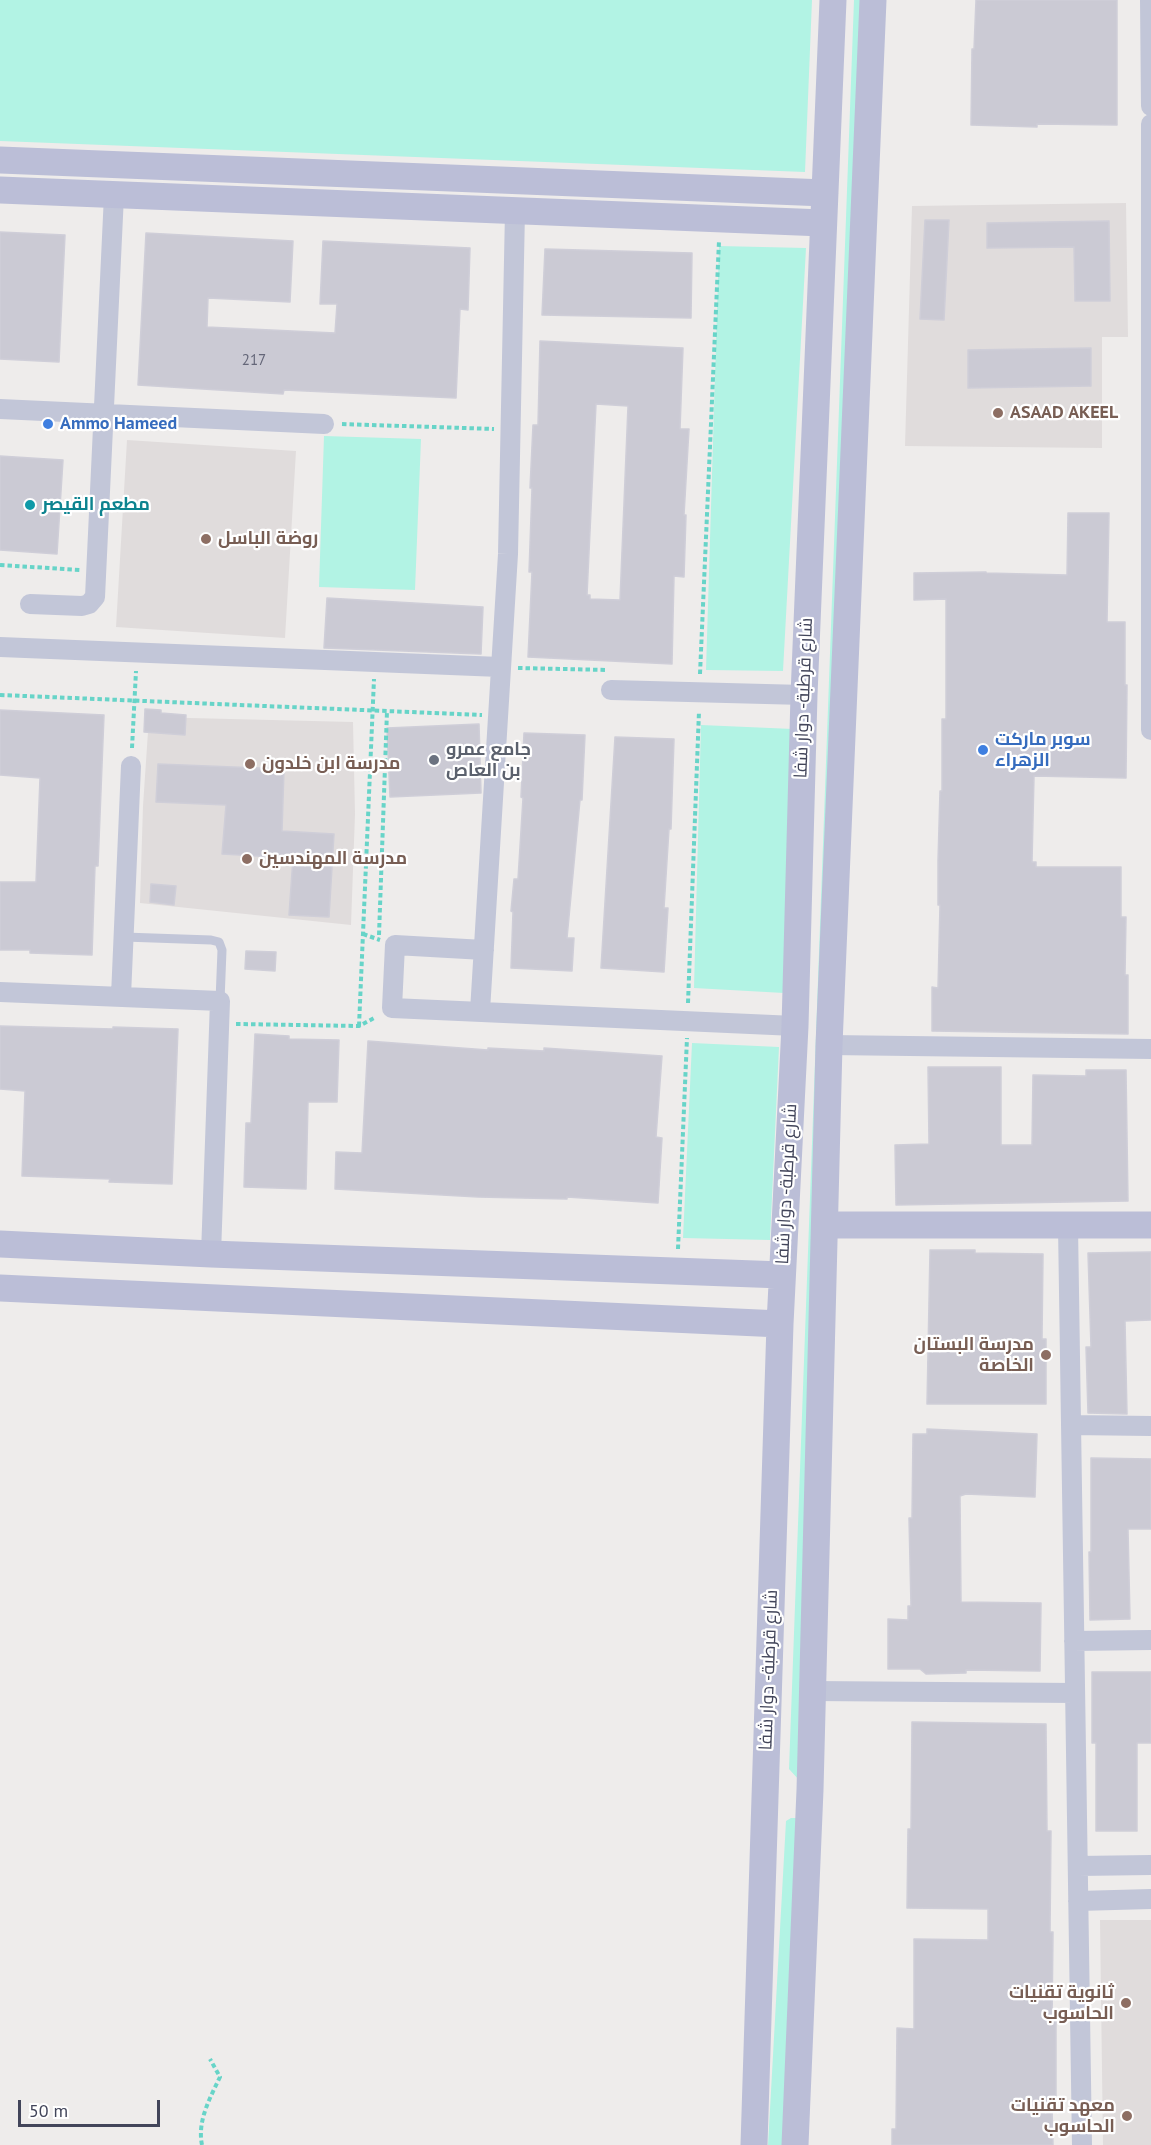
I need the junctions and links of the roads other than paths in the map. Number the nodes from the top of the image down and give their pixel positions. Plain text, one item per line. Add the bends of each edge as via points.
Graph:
1 (833, 0) edge
2 (873, 0) edge
3 (1150, 0) edge
4 (1151, 106) edge
5 (1151, 124) edge
6 (0, 160) edge
7 (116, 165) junction
8 (516, 181) junction
9 (0, 190) edge
10 (825, 193) junction
11 (114, 195) junction
12 (515, 211) junction
13 (823, 223) junction
14 (0, 409) edge
15 (104, 413) junction
16 (324, 424) road end
17 (30, 604) dead end
18 (0, 647) edge
19 (500, 667) junction
20 (1150, 679) edge
21 (611, 690) road end
22 (804, 695) junction
23 (1151, 730) edge
24 (131, 766) road end
25 (799, 841) junction
26 (838, 842) junction
27 (124, 937) junction
28 (484, 950) junction
29 (0, 992) edge
30 (121, 996) junction
31 (220, 1000) junction
32 (480, 1011) junction
33 (795, 1026) junction
34 (829, 1045) junction
35 (1151, 1049) edge
36 (825, 1225) junction
37 (1151, 1225) edge
38 (1068, 1226) junction
39 (0, 1244) edge
40 (211, 1254) junction
41 (782, 1275) junction
42 (0, 1288) edge
43 (780, 1324) junction
44 (1071, 1425) junction
45 (1151, 1426) edge
46 (1151, 1640) edge
47 (1074, 1641) junction
48 (812, 1691) junction
49 (1075, 1693) junction
50 (765, 1788) junction
51 (810, 1790) junction
52 (1151, 1865) edge
53 (1078, 1866) junction
54 (1151, 1899) edge
55 (1078, 1901) junction
56 (754, 2145) edge
57 (795, 2145) edge
58 (1082, 2145) edge

1 - 10 main road, شارع قرطبة- دوار شفا
2 - 26 main road
3 - 4 street
5 - 20 street
6 - 7 main road
7 - 8 main road
7 - 11 main road
8 - 10 main road
8 - 12 main road
9 - 11 main road
10 - 13 main road, شارع قرطبة- دوار شفا
11 - 12 main road
11 - 15 street
12 - 13 main road
12 - 19 street via 508,554
13 - 22 main road, شارع قرطبة- دوار شفا
14 - 15 street
15 - 16 street
15 - 17 street via 94,597 82,606
18 - 19 street
19 - 28 street
20 - 23 street
21 - 22 street
22 - 25 main road, شارع قرطبة- دوار شفا
24 - 27 street
25 - 26 main road
25 - 33 main road, شارع قرطبة- دوار شفا
26 - 34 main road
27 - 30 street
27 - 31 lane via 219,942
28 - 32 street
28 - 32 street via 394,945 392,1008
29 - 30 street
30 - 31 street
31 - 40 street
32 - 33 street
33 - 41 main road, شارع قرطبة- دوار شفا
34 - 35 street
34 - 36 main road
36 - 38 main road
36 - 48 main road
37 - 38 main road
38 - 44 street
39 - 40 main road
40 - 41 main road
41 - 43 main road, شارع قرطبة- دوار شفا
42 - 43 main road
43 - 50 main road, شارع قرطبة- دوار شفا
44 - 45 street
44 - 47 street
46 - 47 street
47 - 49 street
48 - 49 street
48 - 51 main road
49 - 53 street
50 - 51 main road
50 - 56 main road, شارع قرطبة- دوار شفا
51 - 57 main road
52 - 53 street
53 - 55 street
54 - 55 street
55 - 58 street

